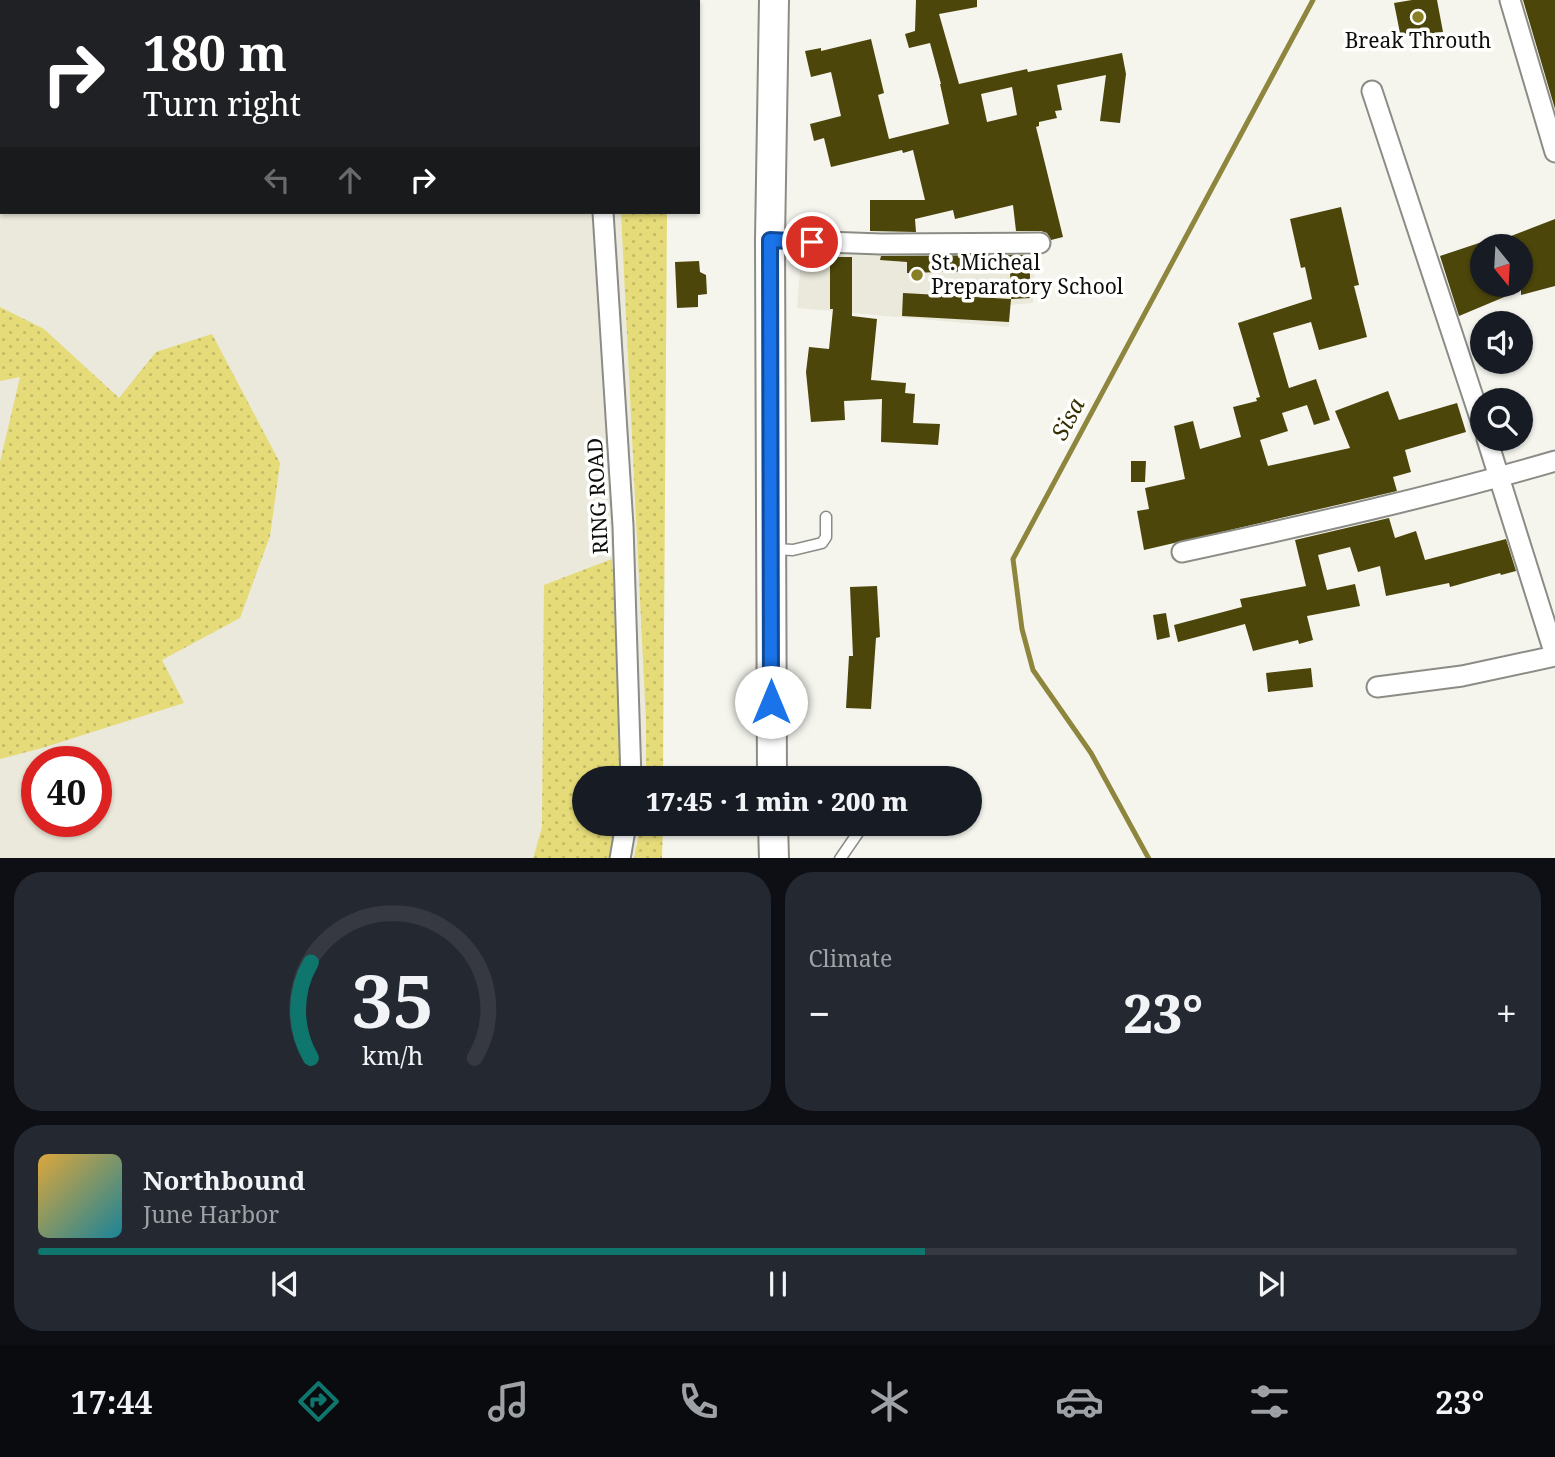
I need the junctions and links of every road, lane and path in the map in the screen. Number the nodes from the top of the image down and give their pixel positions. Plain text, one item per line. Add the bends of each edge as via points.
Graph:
1 (774, 0) edge
2 (1510, 0) edge
3 (1372, 91) dead end
4 (1555, 152) edge
5 (603, 214) edge
6 (770, 240) junction
7 (1040, 243) dead end
8 (1470, 388) edge
9 (1491, 451) edge
10 (1555, 461) edge
11 (1500, 477) junction
12 (826, 517) dead end
13 (771, 549) junction
14 (1182, 552) dead end
15 (1555, 655) edge
16 (1377, 687) dead end
17 (631, 766) edge
18 (772, 766) edge
19 (624, 836) edge
20 (773, 836) edge
21 (856, 836) edge
22 (620, 858) edge
23 (774, 858) edge
24 (841, 858) edge

1 - 6 street
2 - 4 street
3 - 8 street
5 - 17 street, RING ROAD via 624,526
6 - 7 street
6 - 13 street
9 - 11 street
10 - 11 street
11 - 14 street
11 - 15 street
12 - 13 lane via 822,543 793,550
13 - 18 street
15 - 16 street via 1462,676
19 - 22 street
20 - 23 street
21 - 24 lane

